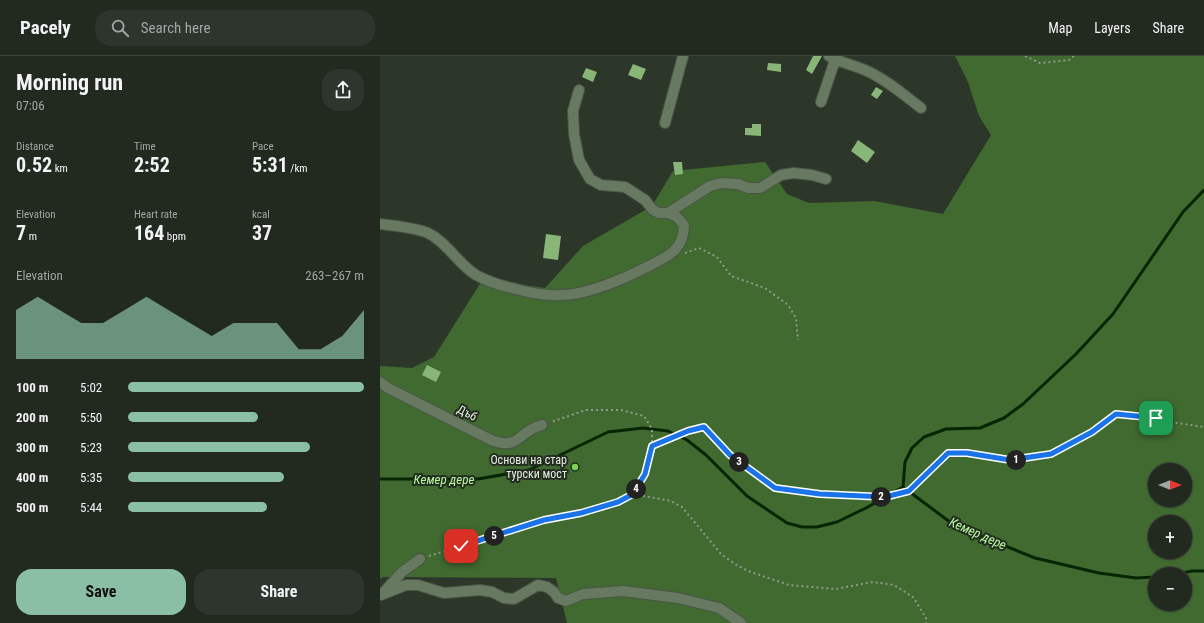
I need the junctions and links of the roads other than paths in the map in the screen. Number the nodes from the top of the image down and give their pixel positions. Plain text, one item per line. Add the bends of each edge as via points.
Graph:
1 (683, 56) edge
2 (832, 58) edge
3 (579, 90) dead end
4 (821, 102) dead end
5 (922, 108) dead end
6 (665, 123) dead end
7 (826, 179) dead end
8 (668, 213) junction
9 (380, 224) edge
10 (380, 382) edge
11 (542, 425) road end
12 (420, 559) road end
13 (381, 596) edge
14 (741, 623) edge

1 - 6 street
2 - 4 street
2 - 5 street via 867,71 885,81
3 - 8 street via 573,111 574,134 580,160 590,179 601,185 625,187 645,200 653,210
7 - 8 street via 794,173 781,175 760,188 721,183 710,186
8 - 9 street via 677,217 684,225 681,243 671,254 633,274 584,292 562,295 540,294 496,285 475,274 428,233
10 - 11 street, Дъб via 500,444 511,444 534,427
12 - 13 street via 402,572
13 - 14 street via 406,585 418,585 444,593 480,590 514,599 538,585 547,587 558,598 566,600 583,594 623,591 678,598 719,608

